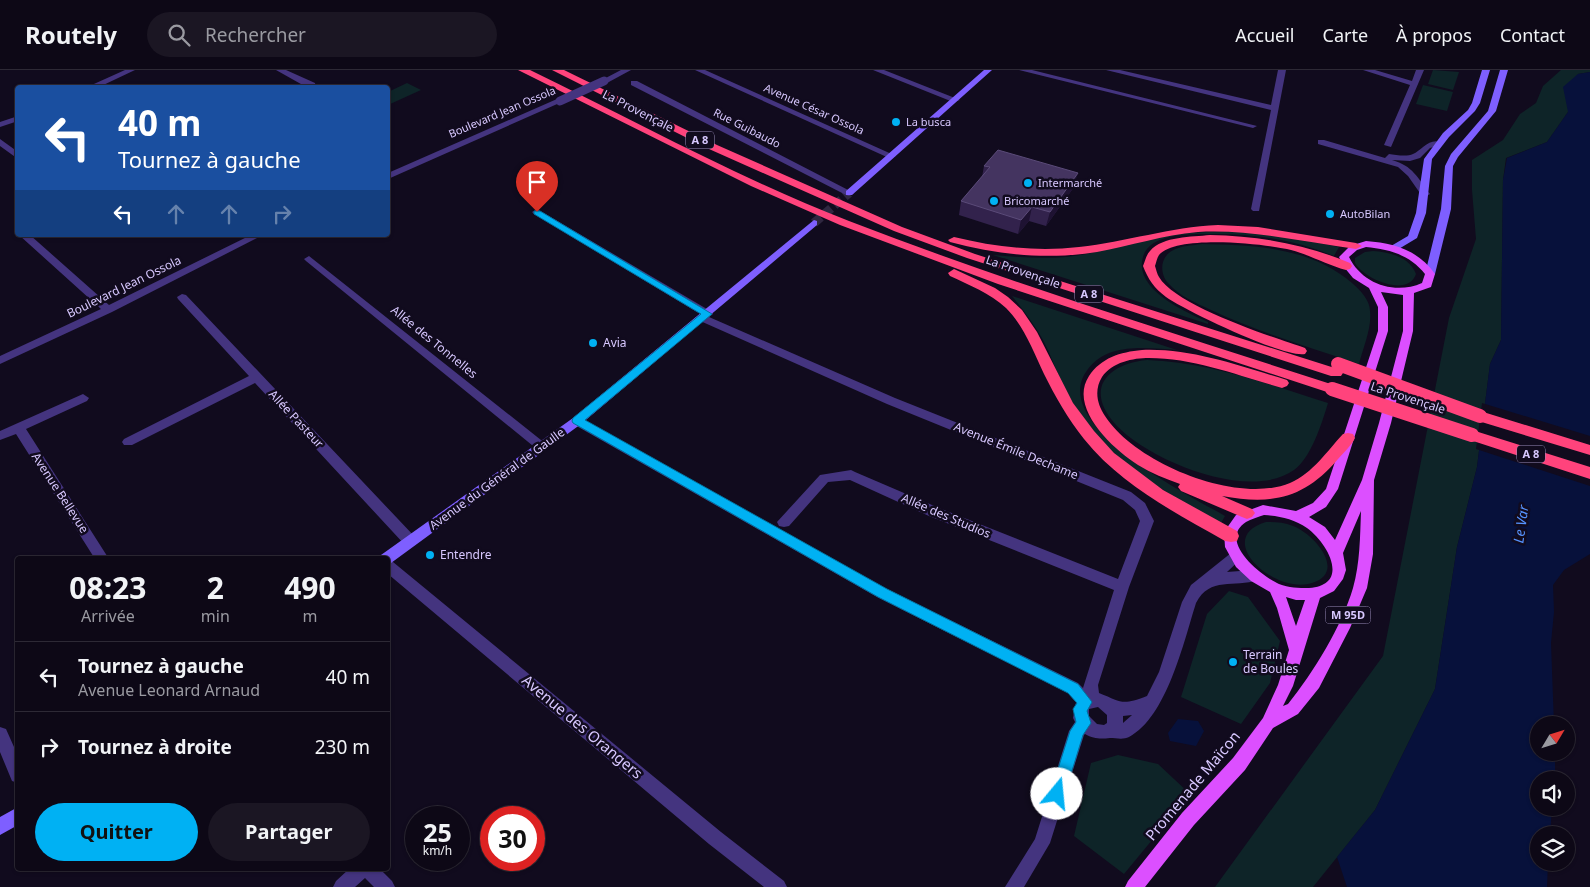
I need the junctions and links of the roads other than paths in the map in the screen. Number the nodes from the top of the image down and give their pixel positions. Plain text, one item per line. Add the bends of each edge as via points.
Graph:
1 (130, 70) edge
2 (280, 70) edge
3 (523, 70) edge
4 (557, 70) edge
5 (627, 70) edge
6 (699, 70) edge
7 (877, 70) edge
8 (988, 70) edge
9 (1023, 70) edge
10 (1110, 70) edge
11 (1282, 70) edge
12 (1367, 70) edge
13 (1420, 70) edge
14 (1486, 70) edge
15 (1504, 70) edge
16 (634, 83) dead end
17 (1414, 84) junction
18 (95, 85) edge
19 (312, 85) edge
20 (956, 100) junction
21 (1274, 108) junction
22 (15, 119) edge
23 (0, 125) edge
24 (1253, 126) dead end
25 (0, 142) edge
26 (1321, 142) dead end
27 (1440, 144) junction
28 (1388, 145) dead end
29 (15, 154) edge
30 (1372, 155) junction
31 (892, 156) junction
32 (390, 175) edge
33 (849, 193) joint
34 (1425, 194) junction
35 (845, 206) junction
36 (1256, 209) dead end
37 (537, 212) dead end
38 (814, 223) tunnel mouth
39 (844, 223) junction
40 (26, 237) edge
41 (254, 237) edge
42 (1356, 246) junction
43 (1394, 248) junction
44 (309, 259) dead end
45 (1346, 266) junction
46 (1430, 274) junction
47 (1374, 285) junction
48 (1409, 292) junction
49 (182, 297) dead end
50 (108, 310) junction
51 (705, 316) junction
52 (0, 360) edge
53 (1337, 368) junction
54 (257, 377) junction
55 (1330, 394) junction
56 (83, 398) dead end
57 (577, 421) junction
58 (18, 427) junction
59 (0, 436) edge
60 (1348, 438) junction
61 (128, 442) dead end
62 (542, 447) junction
63 (1590, 450) edge
64 (1154, 467) junction
65 (1590, 473) edge
66 (1368, 480) junction
67 (1247, 514) junction
68 (1296, 516) junction
69 (784, 522) dead end
70 (1231, 536) junction
71 (410, 541) junction
72 (1336, 553) junction
73 (100, 556) edge
74 (390, 556) edge
75 (1236, 558) junction
76 (390, 568) edge
77 (1253, 576) junction
78 (1202, 584) junction
79 (1122, 587) junction
80 (1275, 589) junction
81 (1314, 593) junction
82 (1296, 650) junction
83 (1154, 700) junction
84 (1089, 701) junction
85 (1112, 709) junction
86 (1084, 723) junction
87 (1268, 723) junction
88 (1110, 731) junction
89 (0, 734) edge
90 (15, 768) edge
91 (15, 817) edge
92 (0, 827) edge
93 (360, 871) edge
94 (370, 871) edge
95 (342, 887) edge
96 (386, 887) edge
97 (778, 887) edge
98 (1014, 887) edge
99 (1134, 887) edge

1 - 18 street
2 - 19 street
3 - 39 highway, La Provençale / A 8 via 722,168
4 - 35 highway, La Provençale / A 8 via 713,147
5 - 32 street, Boulevard Jean Ossola, bridge
6 - 31 street, Avenue César Ossola
7 - 20 street
8 - 20 main road
9 - 24 street
10 - 21 street
11 - 21 street
12 - 17 street
13 - 17 street
14 - 27 main road via 1476,103
15 - 46 main road via 1492,111 1449,166 1446,209
16 - 33 street, Rue Guibaudo
17 - 28 street
20 - 31 main road
21 - 36 street
22 - 23 street
25 - 29 street
26 - 30 street
27 - 30 street via 1427,146 1410,158
27 - 34 main road via 1428,159
30 - 34 street via 1410,170 1414,182
31 - 33 main road
34 - 43 main road via 1412,238
35 - 42 highway via 970,244 1016,253 1078,251 1165,232 1213,228 1267,231
35 - 53 highway, La Provençale / A 8 via 971,256 1148,314
37 - 51 street
38 - 51 main road, Avenue du Général de Gaulle
39 - 55 highway, La Provençale / A 8
39 - 70 highway via 970,280 1010,305 1029,332 1073,413 1111,458 1162,499
40 - 50 street
41 - 50 street, Boulevard Jean Ossola
42 - 43 main road
42 - 45 main road via 1344,257
43 - 46 main road via 1415,258
44 - 62 street, Allée des Tonnelles
45 - 47 main road
45 - 53 highway via 1279,244 1211,239 1172,243 1158,250 1149,265 1155,281 1184,304
46 - 48 main road via 1427,285
47 - 48 main road
47 - 60 main road via 1383,307 1383,331
48 - 66 main road, M 95D via 1408,330
49 - 54 street, Allée Pasteur
50 - 52 street, Boulevard Jean Ossola
51 - 57 main road, Avenue du Général de Gaulle
51 - 79 street, Avenue Émile Dechame via 892,402 1127,496 1140,507 1147,521
53 - 63 highway, La Provençale / A 8, bridge
54 - 61 street
54 - 71 street, Allée Pasteur
55 - 64 highway via 1184,357 1158,354 1122,357 1110,362 1095,376 1089,394 1091,403 1105,428
55 - 65 highway, A 8, bridge
56 - 58 street
57 - 62 main road, Avenue du Général de Gaulle
57 - 84 street via 882,593 1073,688
58 - 59 street
58 - 73 street, Avenue Bellevue
60 - 64 highway via 1310,478 1283,491 1229,491
60 - 68 main road via 1326,501
62 - 71 main road, Avenue du Général de Gaulle
64 - 67 highway via 1199,494
66 - 72 main road, M 95D
66 - 87 main road, M 95D via 1366,554 1360,588 1314,683 1293,709
67 - 68 main road via 1263,510
67 - 70 main road via 1232,527
68 - 72 main road via 1323,534
69 - 79 street, Allée des Studios via 824,478 851,475
70 - 75 main road
71 - 74 main road, Avenue du Général de Gaulle
72 - 81 main road via 1340,568 1335,581
75 - 77 main road
75 - 78 street
76 - 97 street, Avenue des Orangers
77 - 78 street
77 - 80 main road
78 - 83 street via 1189,602
79 - 84 street, Avenue Émile Dechame via 1090,685
80 - 81 main road via 1298,594
80 - 82 main road
81 - 82 main road, Promenade Maïcon / M 95D
82 - 87 main road, Promenade Maïcon / M 95D via 1285,686
83 - 85 street via 1136,708
83 - 88 street via 1136,723 1125,731
84 - 85 street via 1103,702
84 - 86 street via 1080,709
85 - 88 street via 1116,719
86 - 88 street via 1093,731
86 - 98 street via 1077,731 1042,843
87 - 99 main road, Promenade Maïcon / M 95D via 1239,764 1188,819
89 - 90 street
91 - 92 main road
93 - 95 street
94 - 96 street

